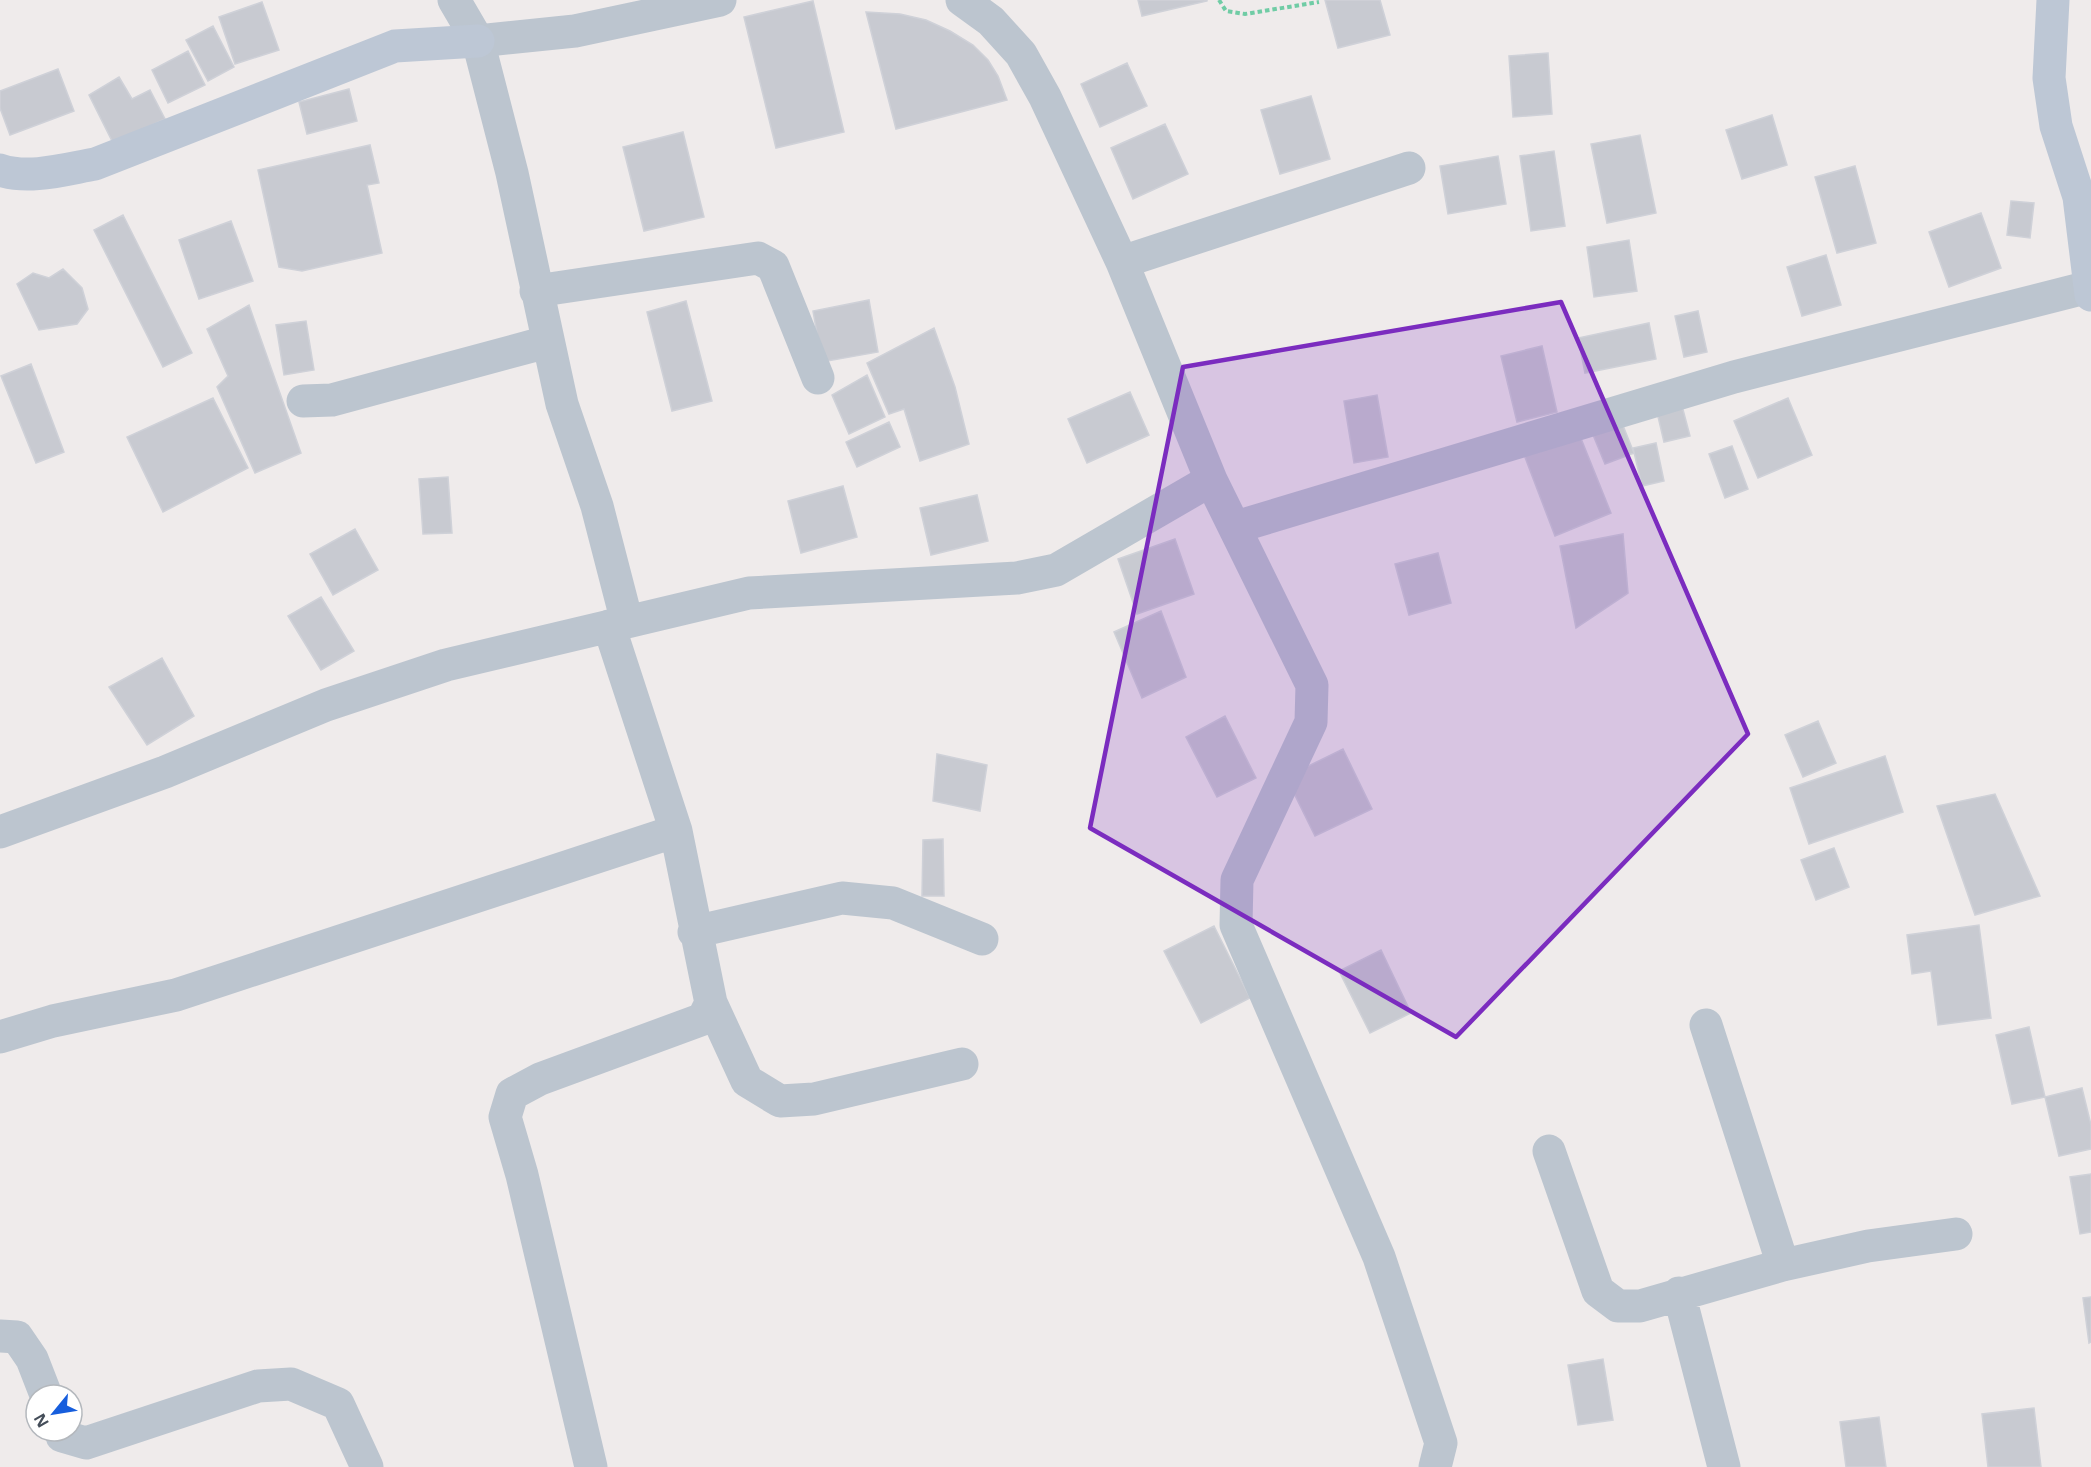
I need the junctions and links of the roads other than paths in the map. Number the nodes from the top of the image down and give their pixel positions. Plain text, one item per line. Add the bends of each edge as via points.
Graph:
1 (454, 0) edge
2 (720, 0) edge
3 (962, 0) edge
4 (2053, 0) edge
5 (478, 41) junction
6 (1409, 168) dead end
7 (2, 177) edge
8 (1122, 262) junction
9 (536, 291) junction
10 (2090, 291) edge
11 (547, 342) junction
12 (818, 378) dead end
13 (303, 402) dead end
14 (1211, 480) junction
15 (1236, 527) junction
16 (618, 624) junction
17 (676, 831) junction
18 (0, 832) edge
19 (694, 932) junction
20 (982, 939) dead end
21 (711, 1004) junction
22 (1706, 1025) dead end
23 (0, 1037) edge
24 (962, 1064) dead end
25 (1549, 1151) dead end
26 (1956, 1234) dead end
27 (1783, 1265) junction
28 (1679, 1293) junction
29 (0, 1336) edge
30 (41, 1383) edge
31 (84, 1442) edge
32 (367, 1467) edge
33 (591, 1467) edge
34 (1435, 1467) edge
35 (1724, 1467) edge

1 - 5 street
2 - 5 street via 575,31
3 - 8 street via 991,21 1021,54
4 - 10 street via 2051,90 2055,126 2079,197
5 - 7 street via 395,46 95,164
5 - 9 street via 512,173
6 - 8 street
8 - 14 street
9 - 11 street
9 - 12 street via 758,258 773,266
10 - 15 street via 1734,377
11 - 13 street via 332,400
11 - 16 street via 562,404 597,506
14 - 15 street
14 - 16 street via 1056,570 1017,578 749,592
15 - 34 street via 1312,685 1311,723 1237,880 1236,925 1379,1257 1441,1443
16 - 17 street
16 - 18 street via 446,665 326,705 165,772
17 - 19 street
17 - 23 street via 176,995 53,1021
19 - 20 street via 842,898 894,903
19 - 21 street
21 - 24 street via 747,1081 780,1101 814,1099
21 - 33 street via 703,1019 540,1079 512,1094 505,1117
22 - 27 street
25 - 28 street via 1598,1291 1618,1306 1640,1306
26 - 27 street via 1868,1245
27 - 28 street
28 - 35 street
29 - 30 street via 17,1337
31 - 32 street via 258,1386 291,1384 338,1404

